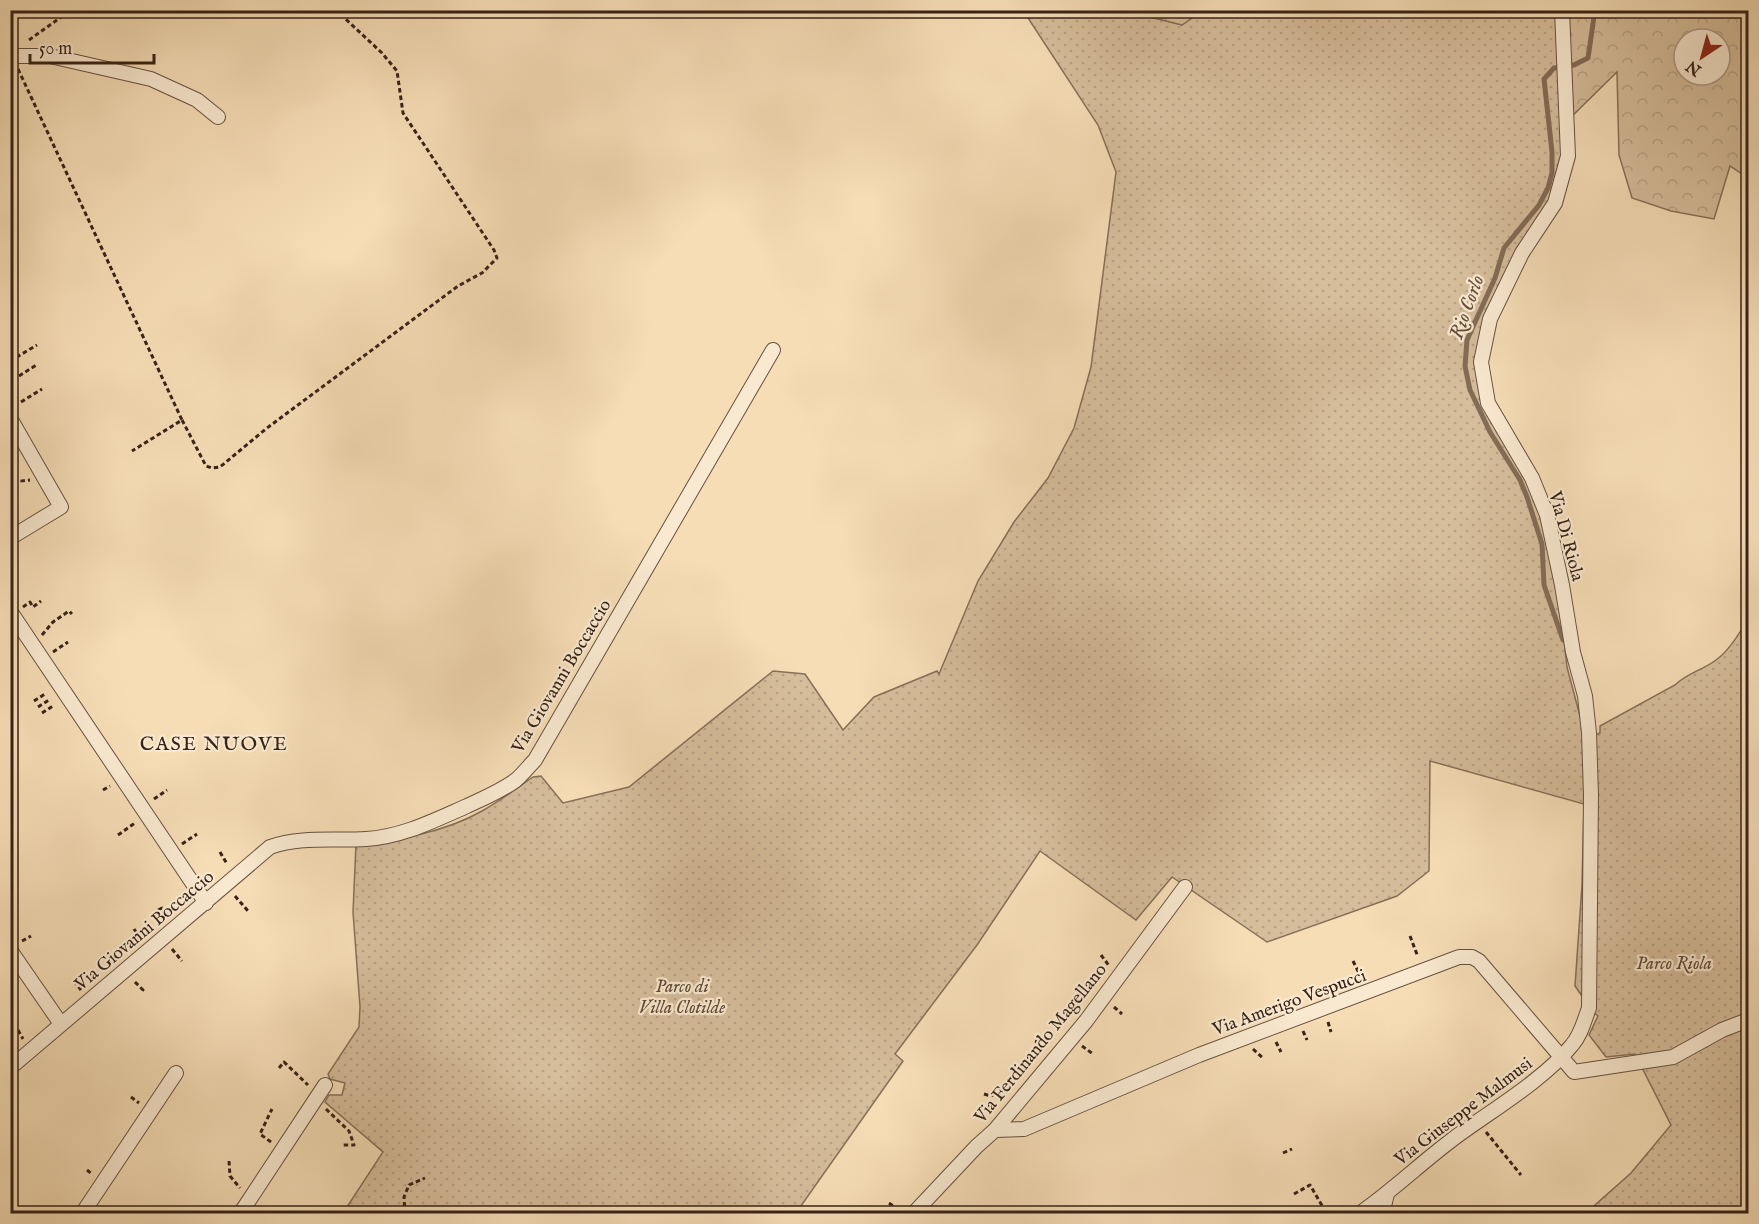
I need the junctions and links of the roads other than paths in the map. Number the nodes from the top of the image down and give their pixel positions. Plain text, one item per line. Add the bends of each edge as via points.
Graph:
1 (1562, 10) edge
2 (16, 56) edge
3 (218, 117) dead end
4 (773, 350) dead end
5 (10, 418) edge
6 (10, 538) edge
7 (15, 610) edge
8 (1185, 887) dead end
9 (206, 903) junction
10 (10, 950) edge
11 (1749, 1020) edge
12 (61, 1024) junction
13 (1560, 1057) junction
14 (10, 1068) edge
15 (176, 1072) dead end
16 (326, 1085) dead end
17 (995, 1130) junction
18 (1387, 1194) junction
19 (906, 1212) edge
20 (82, 1214) edge
21 (240, 1214) edge
22 (1359, 1214) edge
23 (1382, 1214) edge

1 - 13 street, Via Di Riola via 1568,156 1556,202 1522,253 1490,319 1481,362 1488,403 1532,478 1547,515 1585,696 1591,795 1588,1008 1579,1035
2 - 3 street via 50,56 151,79 197,100
4 - 9 street, Via Giovanni Boccaccio via 535,760 518,779 426,824 385,837 312,839 270,847
5 - 6 street via 61,507
7 - 9 street
8 - 17 street, Via Ferdinando Magellano via 1086,1021
9 - 12 street, Via Giovanni Boccaccio
10 - 12 street
11 - 13 street, Via Amerigo Vespucci via 1673,1057 1574,1072
12 - 14 street, Via Giovanni Boccaccio
13 - 17 street, Via Amerigo Vespucci via 1479,961 1459,957 1198,1055 1024,1129
13 - 18 street, Via Giuseppe Malmusi
15 - 20 street
16 - 21 street
17 - 19 street, Via Ferdinando Magellano
18 - 22 street, Via Giuseppe Malmusi
18 - 23 street

